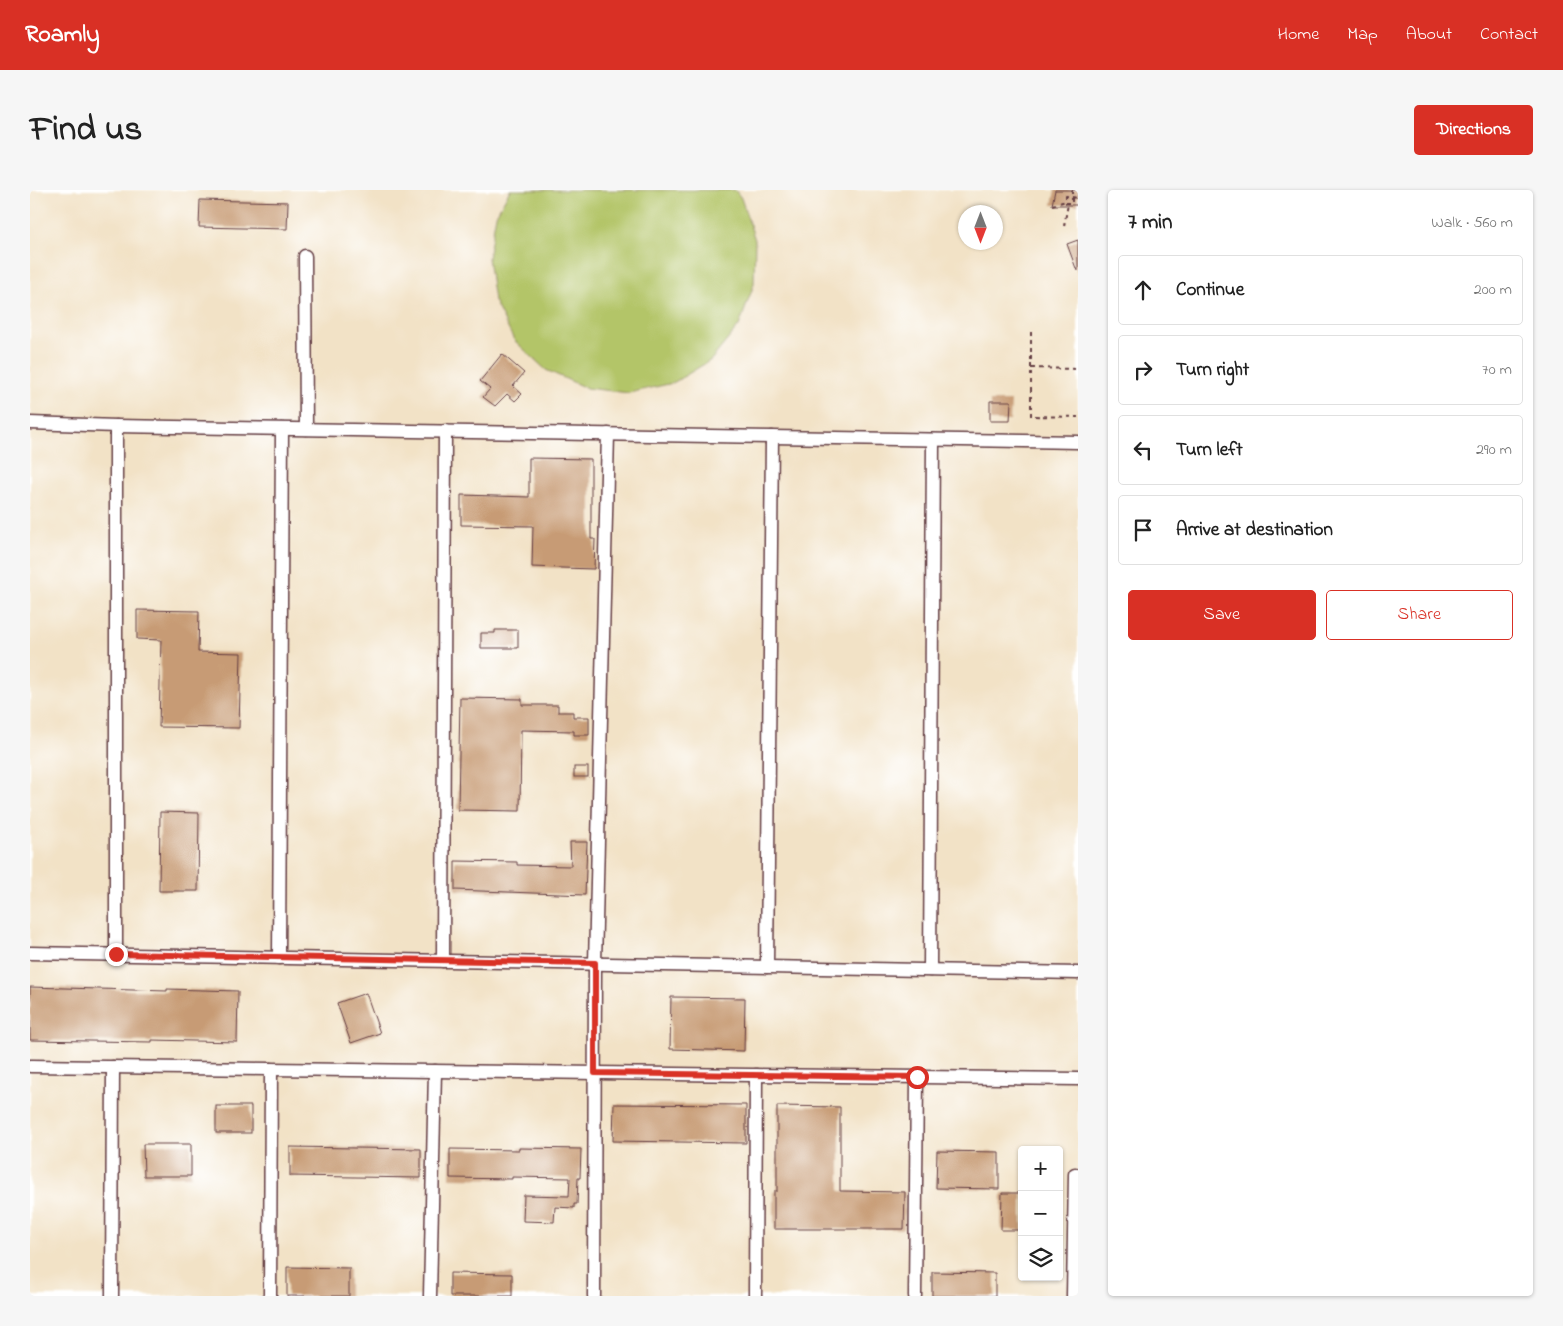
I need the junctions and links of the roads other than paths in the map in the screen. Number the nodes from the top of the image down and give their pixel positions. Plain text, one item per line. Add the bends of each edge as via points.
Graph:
1 (305, 256) dead end
2 (30, 423) edge
3 (116, 426) junction
4 (282, 429) junction
5 (306, 429) junction
6 (445, 431) junction
7 (608, 434) junction
8 (772, 437) junction
9 (933, 440) junction
10 (1078, 442) edge
11 (30, 953) edge
12 (116, 954) junction
13 (279, 958) junction
14 (443, 961) junction
15 (595, 963) junction
16 (767, 967) junction
17 (930, 970) junction
18 (1078, 973) edge
19 (30, 1066) edge
20 (114, 1067) junction
21 (271, 1069) junction
22 (435, 1071) junction
23 (595, 1073) junction
24 (756, 1075) junction
25 (917, 1077) junction
26 (1078, 1079) edge
27 (1075, 1174) dead end
28 (112, 1296) edge
29 (270, 1296) edge
30 (430, 1296) edge
31 (594, 1296) edge
32 (755, 1296) edge
33 (916, 1296) edge
34 (1073, 1296) edge

1 - 5 street
2 - 3 street
3 - 4 street
3 - 12 street
4 - 5 street
4 - 13 street
5 - 6 street
6 - 7 street
6 - 14 street
7 - 8 street
7 - 15 street
8 - 9 street
8 - 16 street
9 - 10 street
9 - 17 street
11 - 12 street
12 - 13 street
13 - 14 street
14 - 15 street
15 - 16 street
15 - 23 street
16 - 17 street
17 - 18 street
19 - 20 street
20 - 21 street
20 - 28 street
21 - 22 street
21 - 29 street
22 - 23 street
22 - 30 street
23 - 24 street
23 - 31 street
24 - 25 street
24 - 32 street
25 - 26 street
25 - 33 street
27 - 34 street

